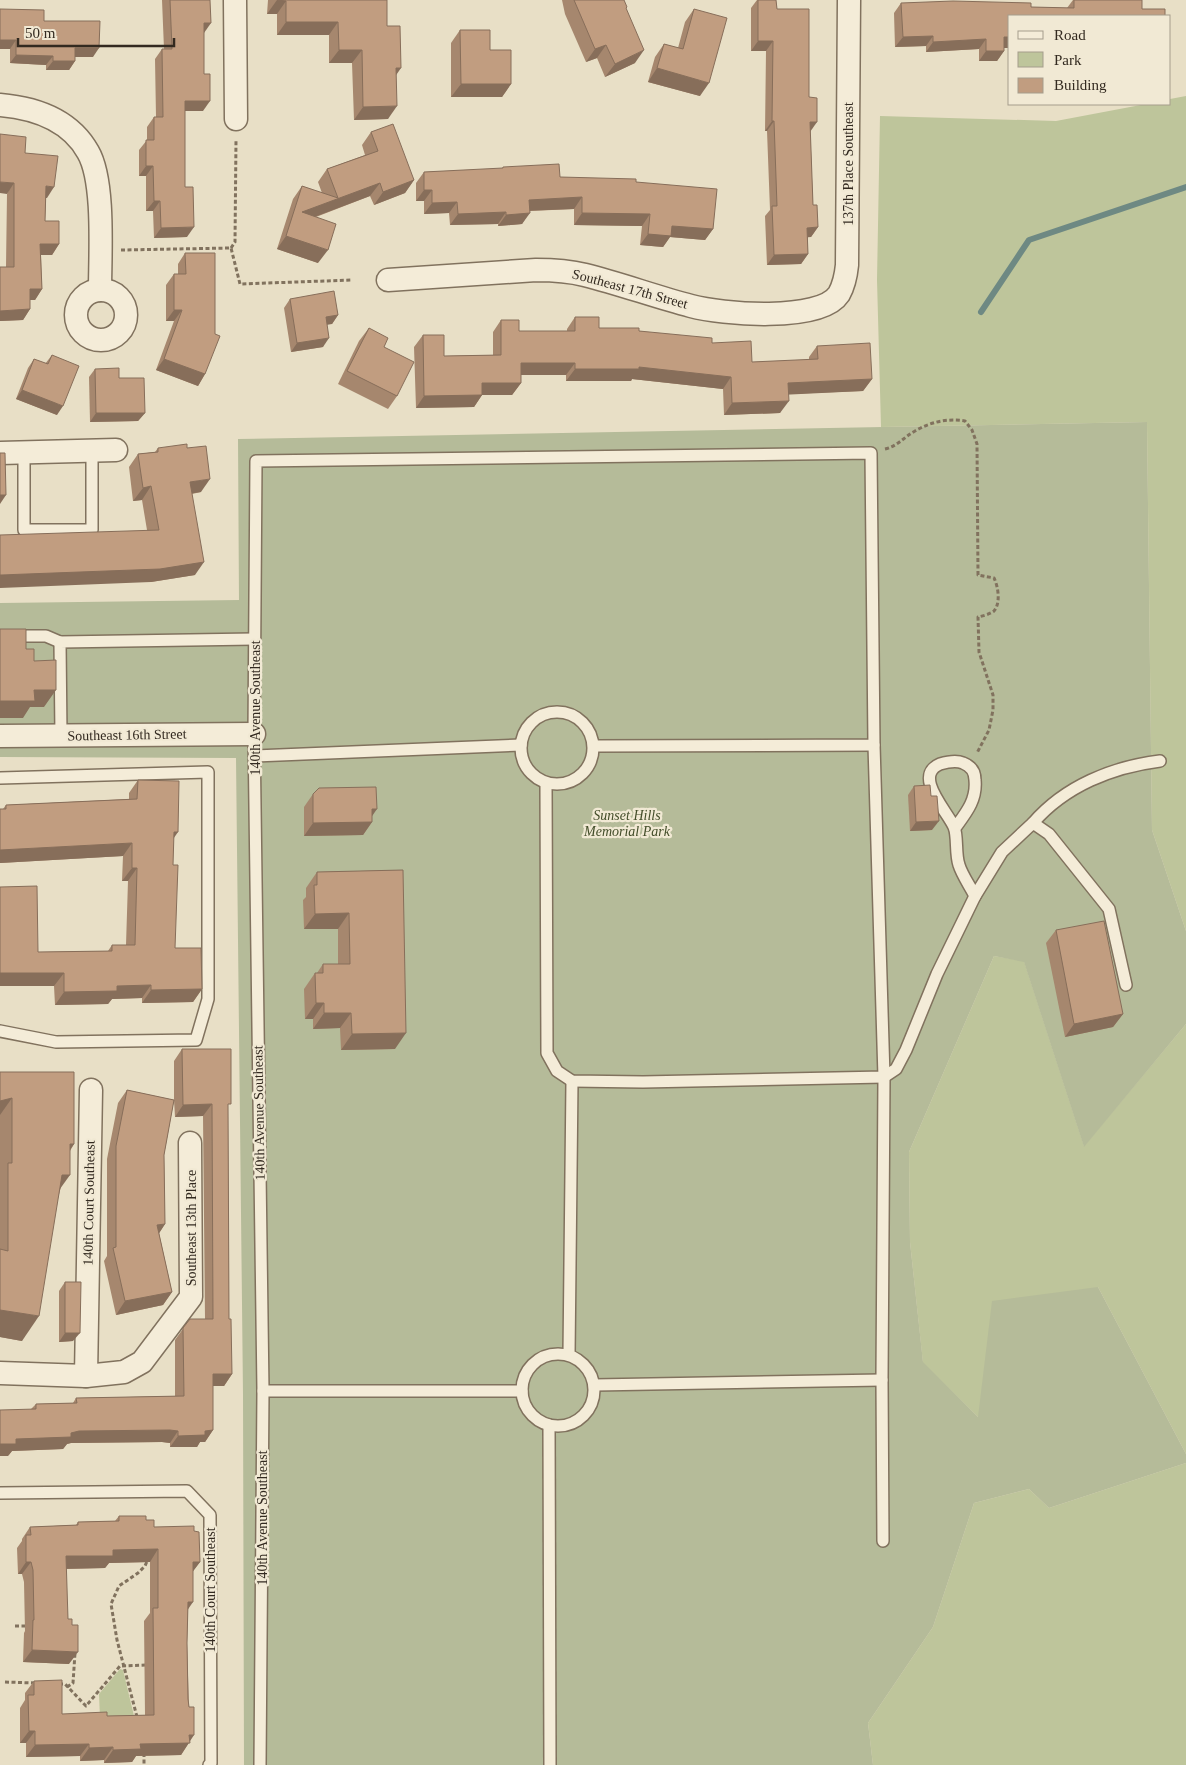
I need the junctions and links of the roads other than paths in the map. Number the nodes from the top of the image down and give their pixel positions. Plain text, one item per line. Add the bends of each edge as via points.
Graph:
1 (235, 0) edge
2 (849, 0) edge
3 (0, 104) edge
4 (236, 119) road end
5 (388, 280) dead end
6 (100, 290) dead end
7 (811, 310) joint
8 (116, 450) dead end
9 (92, 451) junction
10 (0, 453) edge
11 (24, 453) junction
12 (0, 636) edge
13 (254, 639) junction
14 (60, 642) junction
15 (254, 734) junction
16 (0, 736) edge
17 (61, 736) junction
18 (874, 745) junction
19 (521, 746) junction
20 (594, 746) junction
21 (255, 756) junction
22 (1160, 762) dead end
23 (0, 778) edge
24 (546, 783) junction
25 (1033, 823) junction
26 (955, 828) junction
27 (975, 896) junction
28 (1126, 985) dead end
29 (0, 1031) edge
30 (884, 1078) junction
31 (572, 1081) junction
32 (91, 1090) dead end
33 (190, 1143) dead end
34 (568, 1355) junction
35 (0, 1373) edge
36 (86, 1376) junction
37 (882, 1380) junction
38 (595, 1385) junction
39 (262, 1391) junction
40 (522, 1391) junction
41 (549, 1425) junction
42 (0, 1493) edge
43 (883, 1541) dead end
44 (209, 1765) edge
45 (260, 1765) edge
46 (550, 1765) edge

1 - 4 street
2 - 7 street, 137th Place Southeast via 847,265 838,296
3 - 6 street via 29,109 53,118 72,132 88,152 99,193
5 - 7 street, Southeast 17th Street via 560,270 718,312 789,313
8 - 9 street
9 - 11 street
9 - 11 lane via 92,530 24,530
10 - 11 street
12 - 14 lane via 46,636
13 - 14 lane
13 - 15 lane, 140th Avenue Southeast
13 - 18 lane, 140th Avenue Southeast via 256,461 872,452
14 - 17 lane
15 - 17 street, Southeast 16th Street
15 - 21 lane, 140th Avenue Southeast
16 - 17 street, Southeast 16th Street
18 - 20 lane
18 - 30 lane
19 - 20 lane via 531,723 552,712 575,717 585,724
19 - 21 lane
19 - 24 lane via 527,769
20 - 24 lane via 593,757 580,777 570,783
21 - 39 lane, 140th Avenue Southeast
22 - 25 lane via 1136,764 1099,776 1066,793
23 - 29 lane via 208,772 208,999 196,1040 56,1042
24 - 31 lane via 548,1053 557,1071
25 - 27 lane via 1002,852
25 - 28 lane via 1049,834 1109,909
26 - 26 lane via 937,802 930,779 937,766 952,761 962,762 975,773 974,798
26 - 27 lane via 959,866
27 - 30 lane via 937,974 906,1050 896,1069
30 - 31 lane
30 - 37 lane
31 - 34 lane
32 - 36 street, 140th Court Southeast
33 - 36 street, Southeast 13th Place via 191,1296 142,1362 124,1372
34 - 38 lane via 586,1366
34 - 40 lane via 557,1353 536,1361 528,1369
35 - 36 street, Southeast 13th Place
37 - 38 lane
37 - 43 lane
38 - 41 lane via 590,1408 583,1417 561,1426
39 - 40 lane
39 - 45 lane, 140th Avenue Southeast
40 - 41 lane via 530,1413
41 - 46 lane
42 - 44 lane, 140th Court Southeast via 187,1491 210,1515

